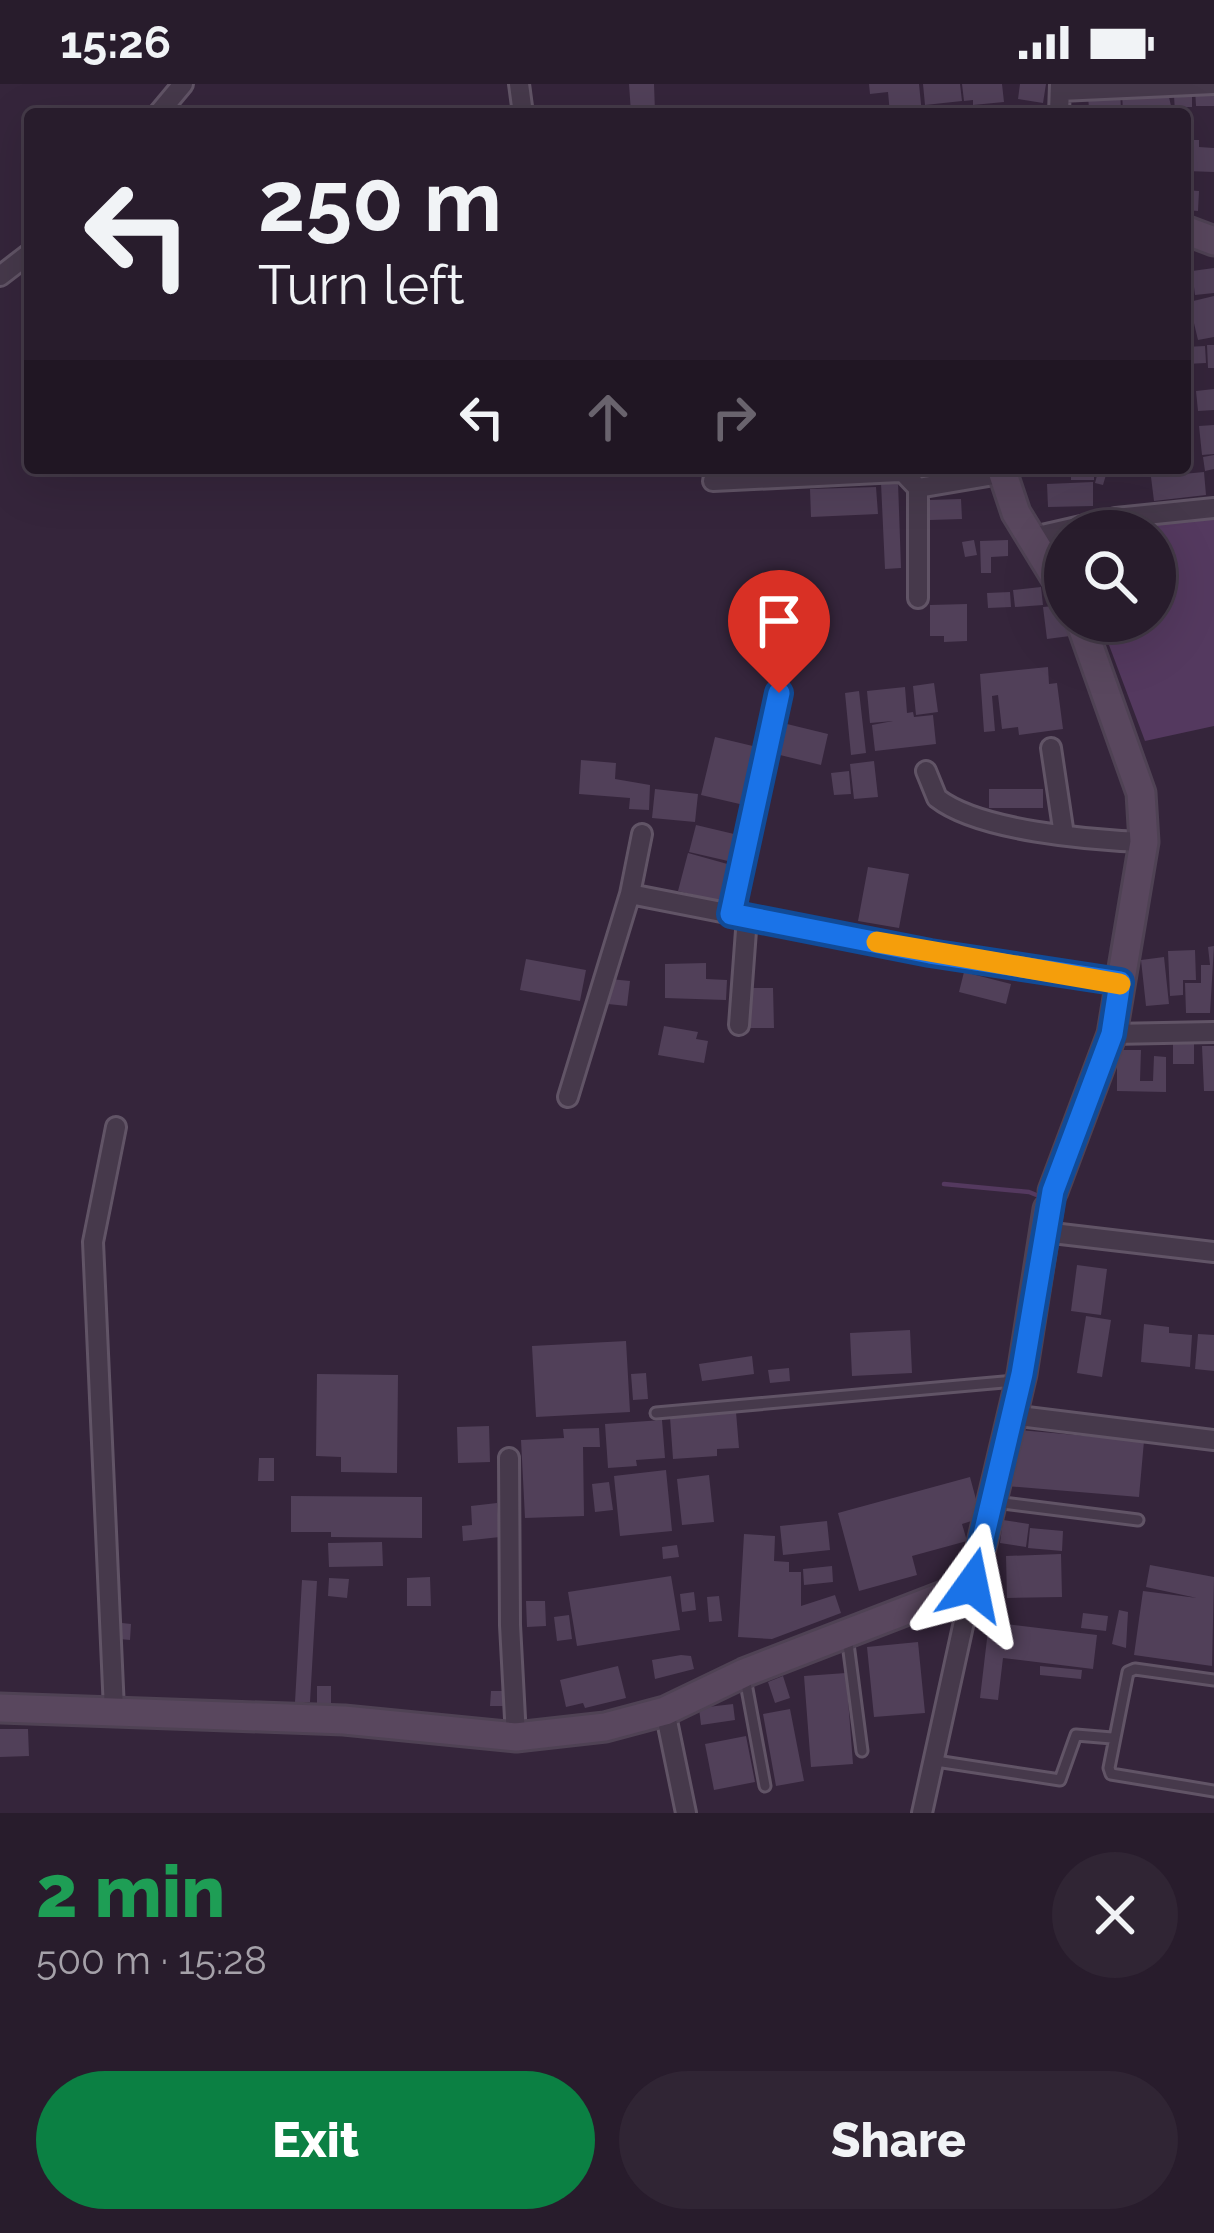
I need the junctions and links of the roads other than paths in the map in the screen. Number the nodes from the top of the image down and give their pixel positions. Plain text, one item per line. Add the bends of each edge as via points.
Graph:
1 (183, 84) edge
2 (1214, 84) edge
3 (1182, 85) edge
4 (1060, 87) edge
5 (163, 108) edge
6 (24, 258) edge
7 (0, 276) edge
8 (831, 474) edge
9 (903, 474) edge
10 (986, 474) edge
11 (1001, 474) edge
12 (713, 481) dead end
13 (918, 488) junction
14 (1214, 508) edge
15 (1029, 538) junction
16 (1044, 561) edge
17 (918, 598) dead end
18 (1087, 642) edge
19 (779, 693) dead end
20 (1051, 748) dead end
21 (926, 771) dead end
22 (642, 834) dead end
23 (1064, 835) junction
24 (1144, 842) junction
25 (630, 894) junction
26 (740, 916) junction
27 (1120, 982) junction
28 (739, 1025) dead end
29 (1214, 1032) edge
30 (1112, 1034) junction
31 (568, 1097) dead end
32 (116, 1127) dead end
33 (1048, 1211) junction
34 (1214, 1252) edge
35 (1020, 1380) junction
36 (656, 1413) dead end
37 (1012, 1415) junction
38 (1214, 1440) edge
39 (509, 1458) dead end
40 (990, 1501) junction
41 (1138, 1520) dead end
42 (972, 1585) junction
43 (846, 1631) junction
44 (744, 1672) junction
45 (1214, 1680) edge
46 (0, 1708) edge
47 (115, 1710) junction
48 (665, 1711) junction
49 (516, 1737) junction
50 (1112, 1738) junction
51 (862, 1751) dead end
52 (935, 1761) junction
53 (765, 1786) dead end
54 (1214, 1791) edge
55 (686, 1813) edge
56 (922, 1813) edge

1 - 5 street
2 - 3 street
3 - 4 street
6 - 7 street
8 - 12 street
9 - 13 street
10 - 13 street
11 - 15 street
13 - 17 street
14 - 15 street
15 - 16 street
18 - 24 street via 1141,793
19 - 26 street
20 - 23 street
21 - 23 street via 945,804
22 - 25 street
23 - 24 street
24 - 27 street
25 - 26 street
25 - 31 street
26 - 27 street
26 - 28 street
27 - 30 street
29 - 30 street
30 - 33 street
32 - 47 street via 93,1242
33 - 34 street
33 - 35 street
35 - 36 lane
35 - 37 street
37 - 38 street
37 - 40 street
39 - 49 street
40 - 41 lane
40 - 42 street
42 - 43 street
42 - 52 street
43 - 44 street
43 - 51 lane
44 - 48 street
44 - 53 lane
45 - 50 lane via 1128,1672
46 - 47 street
47 - 49 street
48 - 49 street
48 - 55 street
50 - 52 lane via 1076,1735 1060,1780
50 - 54 lane via 1111,1774
52 - 56 street

